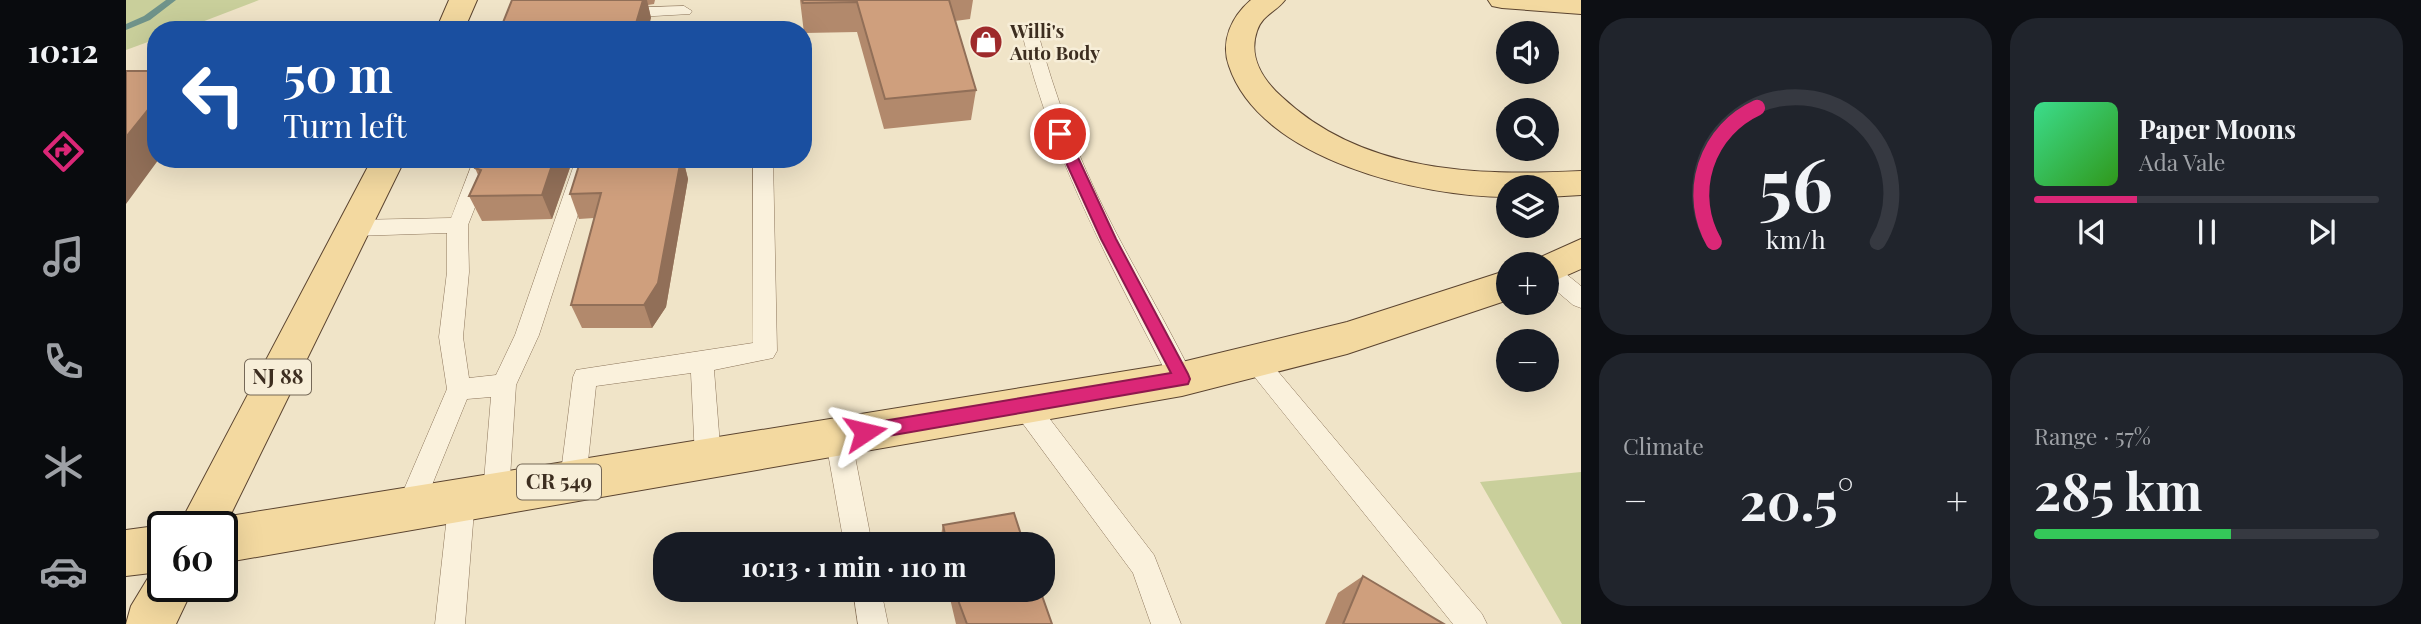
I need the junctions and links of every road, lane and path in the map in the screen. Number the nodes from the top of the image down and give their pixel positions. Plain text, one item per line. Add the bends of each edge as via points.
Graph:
1 (463, 0) edge
2 (1271, 0) edge
3 (1502, 0) edge
4 (685, 6) edge
5 (1581, 6) edge
6 (605, 14) edge
7 (454, 21) edge
8 (1030, 33) dead end
9 (384, 168) edge
10 (480, 168) edge
11 (583, 168) edge
12 (763, 168) edge
13 (1581, 183) edge
14 (458, 225) junction
15 (354, 228) junction
16 (1581, 253) edge
17 (1559, 265) edge
18 (1559, 281) edge
19 (1496, 289) edge
20 (1581, 299) edge
21 (702, 362) junction
22 (1257, 363) junction
23 (1182, 379) junction
24 (504, 385) junction
25 (459, 388) junction
26 (1024, 405) junction
27 (838, 436) junction
28 (708, 457) junction
29 (573, 480) junction
30 (479, 496) junction
31 (409, 508) junction
32 (209, 511) edge
33 (856, 532) edge
34 (238, 537) edge
35 (147, 550) edge
36 (126, 553) edge
37 (161, 602) edge
38 (869, 602) edge
39 (149, 624) edge
40 (450, 624) edge
41 (873, 624) edge
42 (1166, 624) edge
43 (1472, 624) edge

1 - 7 main road
2 - 13 main road via 1245,23 1240,49 1245,71 1259,94 1328,148 1387,169 1448,181
3 - 5 main road
4 - 6 lane
8 - 23 lane via 1040,78 1067,153
9 - 15 main road, NJ 88
10 - 14 lane
11 - 24 lane via 527,335
12 - 21 lane via 765,351
14 - 15 lane
14 - 25 lane via 451,337
15 - 32 main road, NJ 88
16 - 17 main road
18 - 20 lane
19 - 22 main road, CR 549 via 1418,318
21 - 28 lane
21 - 29 lane via 585,376
22 - 23 main road, CR 549
22 - 43 lane
23 - 26 main road, CR 549
24 - 25 lane
24 - 30 lane
25 - 31 lane
26 - 27 main road, CR 549
26 - 42 lane via 1144,565
27 - 28 main road, CR 549
27 - 33 lane
28 - 29 main road, CR 549
29 - 30 main road, CR 549
30 - 31 main road, CR 549
30 - 40 lane
31 - 34 main road, CR 549
35 - 36 main road
37 - 39 main road
38 - 41 lane

